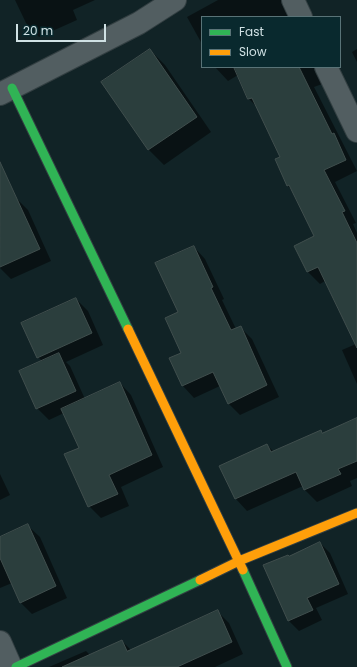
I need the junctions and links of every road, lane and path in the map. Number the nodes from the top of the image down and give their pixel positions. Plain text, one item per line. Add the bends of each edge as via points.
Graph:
1 (175, 0) edge
2 (293, 0) edge
3 (301, 16) edge
4 (326, 68) edge
5 (6, 91) edge
6 (357, 131) edge
7 (357, 513) edge
8 (239, 561) junction
9 (0, 642) edge
10 (11, 667) edge
11 (16, 667) edge
12 (286, 667) edge

1 - 5 street via 139,23
2 - 3 street
4 - 6 street
5 - 8 street
7 - 8 street
8 - 11 street
8 - 12 street
9 - 10 street

